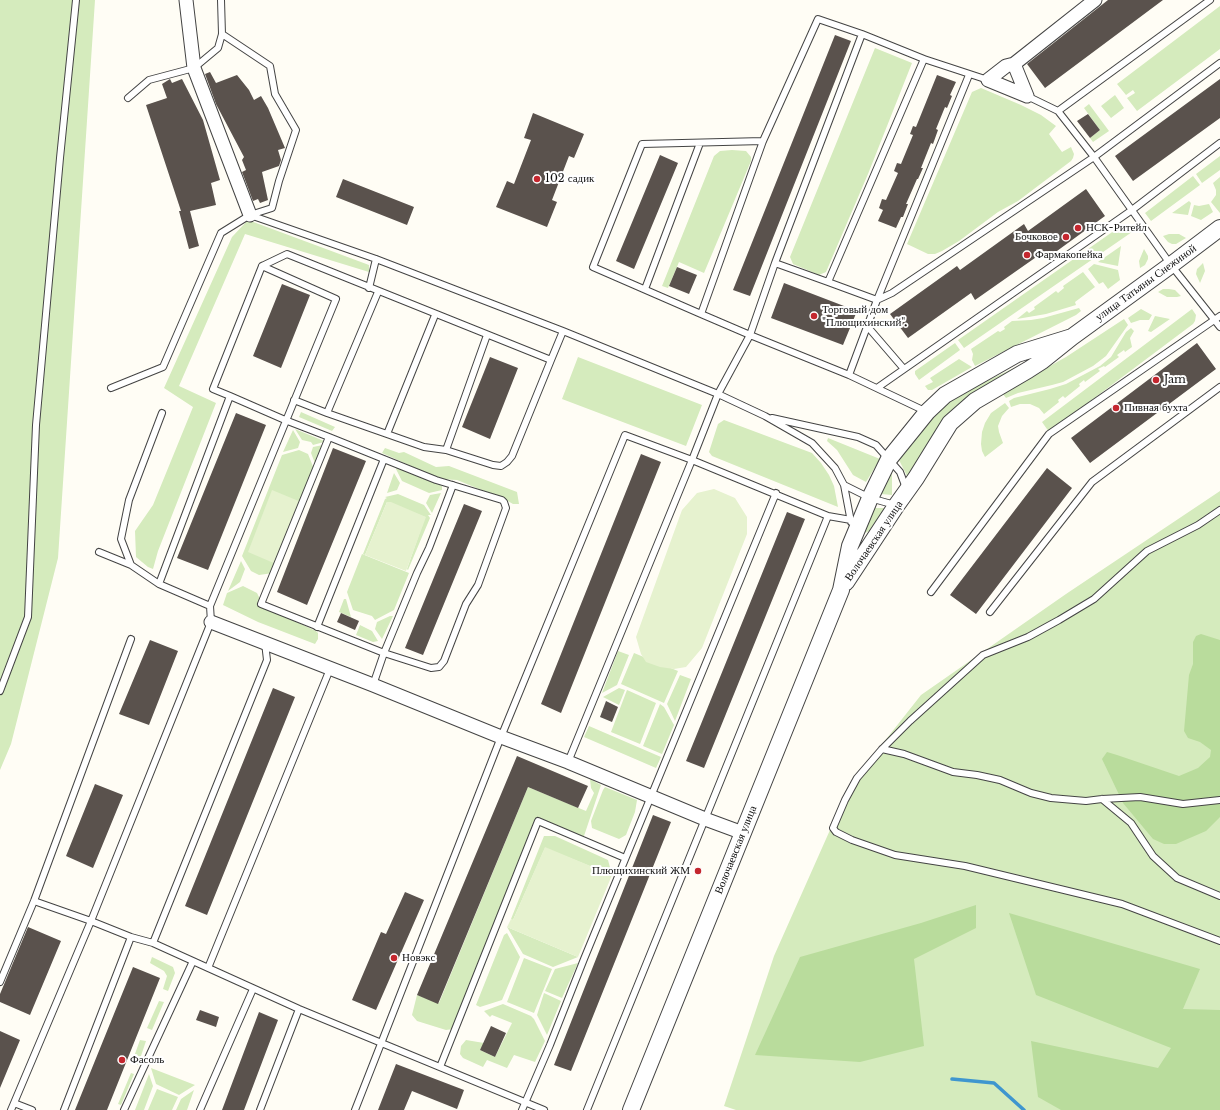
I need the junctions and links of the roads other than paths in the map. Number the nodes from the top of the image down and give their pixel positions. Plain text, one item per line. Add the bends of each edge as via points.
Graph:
1 (76, 0) edge
2 (186, 0) edge
3 (221, 0) edge
4 (1095, 0) edge
5 (1210, 0) edge
6 (222, 34) junction
7 (862, 34) junction
8 (924, 59) junction
9 (1220, 63) edge
10 (1014, 64) junction
11 (194, 68) junction
12 (969, 75) junction
13 (988, 80) junction
14 (1027, 96) junction
15 (128, 98) dead end
16 (1058, 111) junction
17 (763, 141) junction
18 (700, 142) junction
19 (1220, 143) edge
20 (1094, 157) junction
21 (1132, 210) junction
22 (250, 215) junction
23 (1220, 228) edge
24 (376, 259) junction
25 (774, 263) junction
26 (262, 266) junction
27 (1171, 266) junction
28 (828, 282) junction
29 (369, 288) junction
30 (645, 289) junction
31 (378, 292) junction
32 (877, 300) junction
33 (701, 314) junction
34 (435, 315) junction
35 (1218, 318) edge
36 (867, 326) junction
37 (1220, 327) edge
38 (562, 331) junction
39 (487, 335) junction
40 (750, 335) junction
41 (1072, 337) junction
42 (551, 360) junction
43 (904, 370) junction
44 (849, 375) junction
45 (1220, 387) edge
46 (111, 388) dead end
47 (877, 388) junction
48 (718, 394) junction
49 (230, 396) junction
50 (294, 400) junction
51 (927, 412) junction
52 (162, 413) dead end
53 (327, 413) junction
54 (766, 416) junction
55 (285, 420) junction
56 (387, 434) junction
57 (329, 437) junction
58 (446, 450) junction
59 (384, 459) junction
60 (889, 459) junction
61 (692, 460) junction
62 (453, 485) junction
63 (844, 485) junction
64 (907, 492) junction
65 (776, 493) junction
66 (870, 498) junction
67 (896, 506) junction
68 (1220, 510) edge
69 (828, 516) junction
70 (851, 520) junction
71 (850, 546) junction
72 (99, 552) dead end
73 (132, 565) junction
74 (159, 584) junction
75 (841, 590) junction
76 (931, 592) dead end
77 (210, 606) junction
78 (990, 612) dead end
79 (211, 622) junction
80 (317, 627) junction
81 (130, 639) dead end
82 (265, 643) junction
83 (384, 653) junction
84 (330, 669) junction
85 (373, 685) junction
86 (0, 692) edge
87 (501, 737) junction
88 (882, 749) junction
89 (568, 762) junction
90 (651, 796) junction
91 (1102, 799) junction
92 (1220, 800) edge
93 (705, 819) junction
94 (743, 833) junction
95 (625, 858) junction
96 (1220, 896) edge
97 (34, 901) junction
98 (91, 921) junction
99 (131, 937) junction
100 (1220, 942) edge
101 (153, 943) junction
102 (193, 961) junction
103 (208, 968) junction
104 (0, 982) edge
105 (253, 989) junction
106 (299, 1009) junction
107 (381, 1043) junction
108 (440, 1067) junction
109 (525, 1102) junction
110 (14, 1103) junction
111 (11, 1110) edge
112 (32, 1110) edge
113 (64, 1110) edge
114 (124, 1110) edge
115 (200, 1110) edge
116 (260, 1110) edge
117 (355, 1110) edge
118 (522, 1110) edge
119 (544, 1110) edge
120 (587, 1110) edge
121 (631, 1110) edge

1 - 86 lane via 36,425 28,617
2 - 11 street
3 - 6 lane
4 - 10 street
5 - 16 lane
6 - 11 lane via 218,48
6 - 22 lane via 270,66 275,94 296,130 272,208
7 - 8 lane
7 - 17 lane via 818,19
7 - 25 lane
8 - 12 lane
8 - 28 lane
9 - 20 lane
10 - 13 street via 1006,66
10 - 14 street
11 - 15 lane via 149,80
11 - 22 street
12 - 13 lane
12 - 32 lane
13 - 14 street
14 - 16 lane
16 - 20 lane
17 - 18 lane
17 - 33 lane
18 - 30 lane
18 - 30 lane via 642,144 593,267
19 - 21 lane
20 - 21 lane
20 - 32 lane via 892,293
21 - 27 lane
21 - 43 lane
22 - 24 lane
22 - 46 lane via 221,233 163,367
23 - 27 street, улица Татьяны Снежиной
24 - 29 lane
24 - 38 lane
25 - 28 lane
25 - 40 lane
26 - 29 lane via 287,254
26 - 49 lane via 212,389
26 - 50 lane via 336,299
27 - 35 lane
27 - 41 street, улица Татьяны Снежиной
28 - 32 lane
29 - 31 lane
30 - 33 lane
31 - 34 lane
31 - 53 lane
32 - 36 lane
33 - 40 lane
34 - 39 lane
34 - 56 lane
35 - 37 lane
35 - 76 lane via 1049,434
36 - 43 lane
36 - 44 lane
38 - 42 lane
38 - 48 lane
39 - 42 lane
39 - 58 lane
40 - 44 lane
40 - 48 lane
41 - 51 street, улица Татьяны Снежиной via 1017,354 944,395
41 - 64 street, улица Татьяны Снежиной via 1028,370 975,400 950,422
42 - 58 lane via 507,462 501,466 493,465
43 - 47 lane
44 - 47 lane
45 - 78 lane via 1092,482
47 - 51 lane
48 - 54 lane
48 - 61 lane
49 - 55 lane
49 - 74 lane
50 - 53 lane
50 - 55 lane
51 - 60 street, улица Татьяны Снежиной
52 - 73 lane via 129,500 121,539
53 - 56 lane
54 - 60 lane via 858,437 876,445
54 - 63 lane via 812,443 835,468
55 - 57 lane
55 - 77 lane
56 - 58 lane via 424,447
57 - 59 lane
57 - 80 lane via 261,604
59 - 62 lane
59 - 80 lane
60 - 64 lane via 900,472
60 - 66 street, Волочаевская улица
61 - 65 lane
61 - 87 lane via 625,435
61 - 89 lane
62 - 83 lane
62 - 83 lane via 502,500 506,506 478,585 466,604 444,661 439,667 432,668
63 - 66 lane
63 - 70 lane
64 - 67 street, Волочаевская улица
65 - 69 lane
65 - 90 lane
66 - 67 lane
66 - 71 street, Волочаевская улица
67 - 75 street, Волочаевская улица
68 - 88 lane via 1198,525 1147,551 1094,599 1028,637 983,655
69 - 70 lane
69 - 93 lane
70 - 71 lane
71 - 75 street, Волочаевская улица
72 - 73 lane
73 - 74 lane
74 - 77 lane
75 - 94 street, Волочаевская улица
77 - 79 lane
79 - 82 street
79 - 98 lane
80 - 83 lane
81 - 97 lane
82 - 84 street
82 - 101 lane via 266,660
83 - 85 lane
84 - 85 street
84 - 103 lane
85 - 87 street
87 - 89 street
87 - 107 lane
88 - 91 lane via 904,754 953,772 1000,780 1051,798 1086,801
88 - 100 lane via 857,778 833,828 836,832 895,855 965,866 1122,904
89 - 90 street
90 - 93 street
90 - 95 lane
91 - 92 lane via 1140,797 1183,804
91 - 96 lane via 1131,823 1153,856 1177,878
93 - 94 street
93 - 120 lane
94 - 121 street, Волочаевская улица
95 - 108 lane via 538,821
95 - 109 lane
97 - 98 lane
97 - 104 lane
98 - 99 lane
98 - 110 lane
99 - 101 lane
99 - 113 lane
101 - 102 lane
102 - 103 lane
102 - 114 lane
103 - 105 lane
105 - 106 lane
105 - 115 lane
106 - 107 lane
106 - 116 lane
107 - 108 lane
107 - 117 lane
108 - 109 lane
109 - 118 lane
109 - 119 lane
110 - 111 lane
110 - 112 lane

